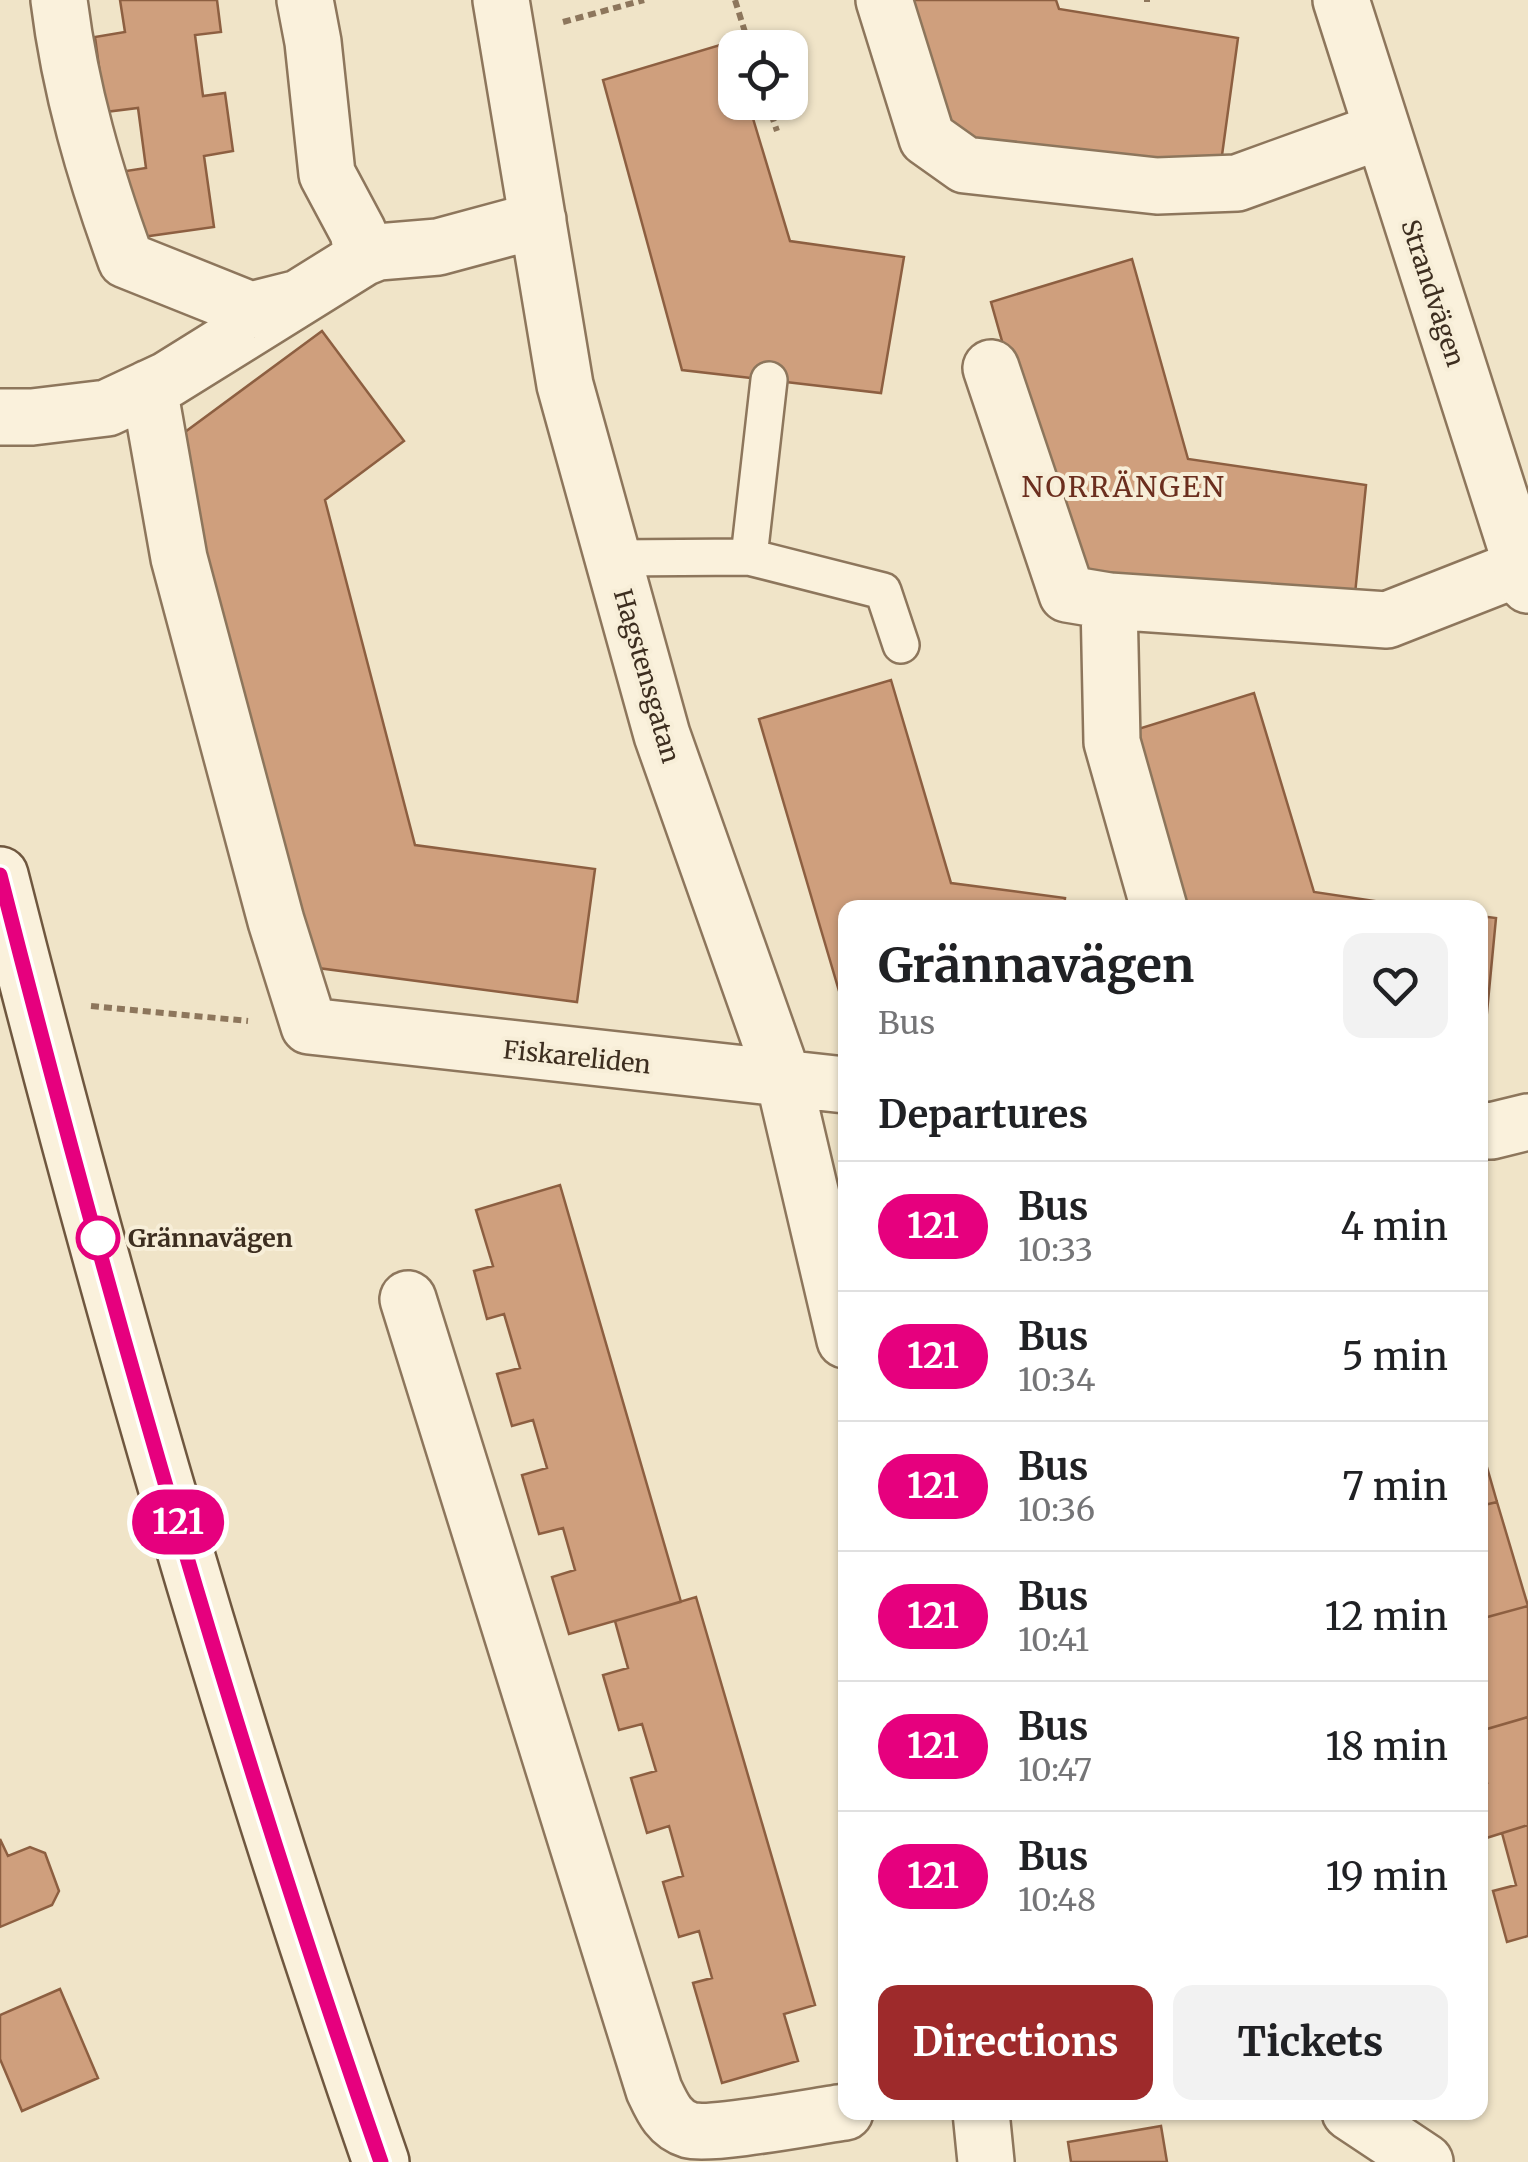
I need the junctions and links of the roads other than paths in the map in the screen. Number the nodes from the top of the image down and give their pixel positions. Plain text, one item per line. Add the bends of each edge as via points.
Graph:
1 (59, 0) edge
2 (305, 0) edge
3 (884, 0) edge
4 (1340, 0) edge
5 (505, 18) edge
6 (1382, 132) junction
7 (538, 220) junction
8 (363, 258) junction
9 (298, 298) junction
10 (990, 368) dead end
11 (769, 380) dead end
12 (149, 388) junction
13 (0, 417) edge
14 (749, 557) junction
15 (613, 558) junction
16 (1525, 576) edge
17 (1110, 601) junction
18 (902, 645) dead end
19 (0, 876) edge
20 (1157, 900) edge
21 (784, 1080) junction
22 (838, 1084) edge
23 (1528, 1122) edge
24 (1488, 1129) edge
25 (408, 1300) dead end
26 (838, 1310) edge
27 (838, 2113) edge
28 (982, 2120) edge
29 (1362, 2120) edge
30 (381, 2162) edge
31 (986, 2162) edge
32 (1425, 2162) edge

1 - 9 street via 67,66 126,260 251,310
2 - 8 street via 327,174 358,232
3 - 6 street via 927,138 965,165 1157,186 1237,183
4 - 6 street, Strandvägen
5 - 7 street, Hagstensgatan
6 - 16 street, Strandvägen
7 - 8 street via 438,247
7 - 15 street, Hagstensgatan via 565,385
8 - 9 street
9 - 12 street
10 - 17 street via 1067,594
11 - 14 lane
12 - 13 street via 107,408
12 - 21 street, Fiskareliden via 180,558 309,1026
14 - 15 lane
14 - 18 lane via 883,591
15 - 21 street, Hagstensgatan via 662,735
16 - 17 street via 1387,620
17 - 20 street via 1112,742
19 - 30 street via 136,1380 297,1921
21 - 22 street, Fiskareliden
21 - 26 street, Hagstensgatan
23 - 24 street
25 - 27 street via 668,2118 690,2130 714,2130
28 - 31 street
29 - 32 street

